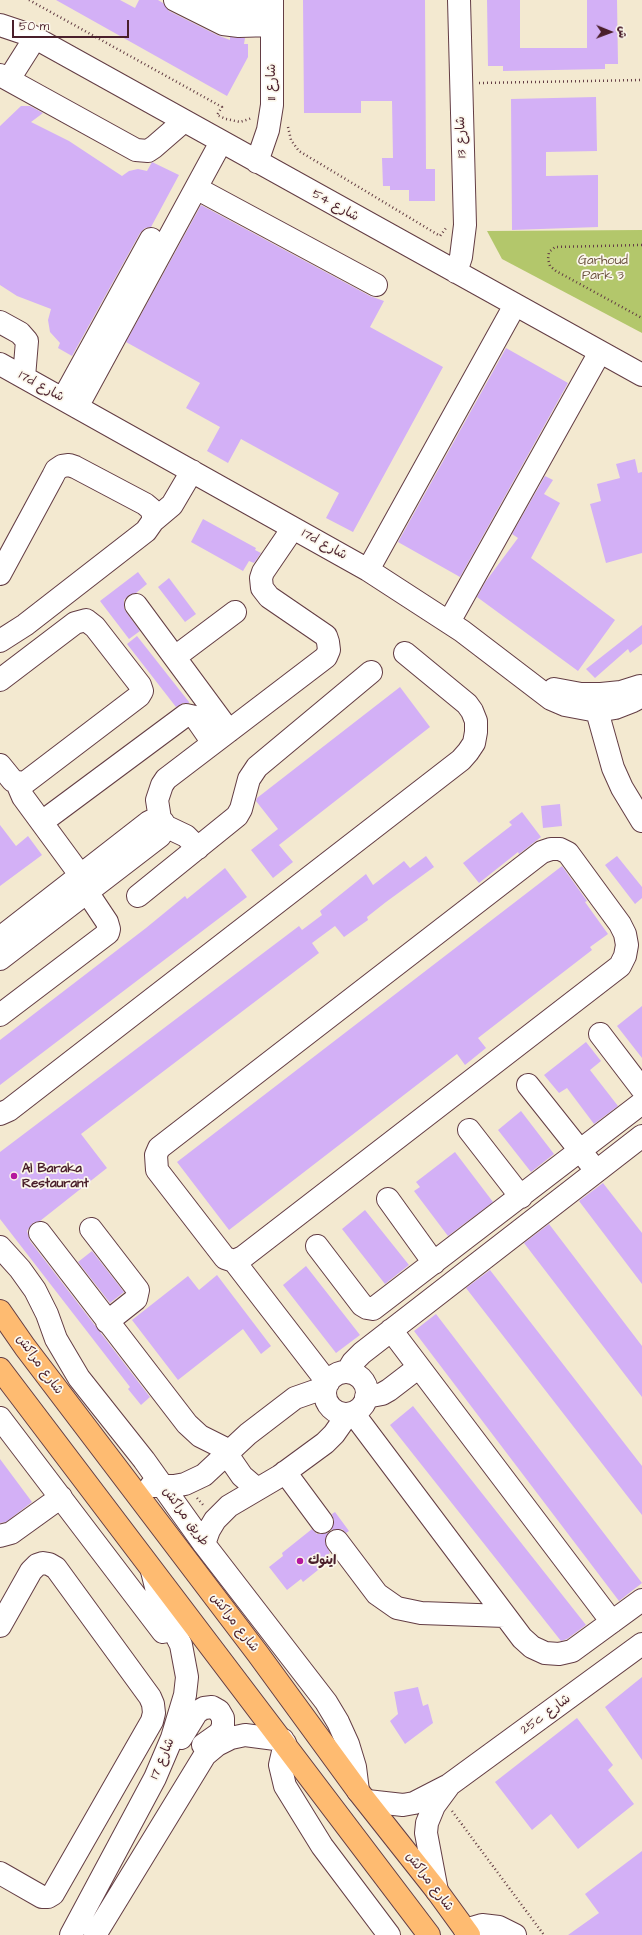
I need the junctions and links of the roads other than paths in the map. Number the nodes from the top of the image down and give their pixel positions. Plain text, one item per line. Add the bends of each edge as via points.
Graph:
1 (175, 0) edge
2 (192, 0) edge
3 (459, 0) edge
4 (272, 11) edge
5 (0, 13) edge
6 (0, 24) edge
7 (32, 36) junction
8 (4, 77) edge
9 (184, 121) junction
10 (215, 138) junction
11 (264, 166) junction
12 (196, 188) junction
13 (447, 268) junction
14 (376, 285) dead end
15 (515, 305) junction
16 (0, 322) edge
17 (600, 352) junction
18 (0, 364) edge
19 (642, 375) edge
20 (24, 377) junction
21 (70, 403) junction
22 (192, 471) junction
23 (153, 521) junction
24 (293, 528) junction
25 (368, 570) junction
26 (0, 574) edge
27 (136, 605) dead end
28 (235, 612) dead end
29 (449, 622) junction
30 (0, 641) edge
31 (405, 654) dead end
32 (175, 657) junction
33 (371, 672) dead end
34 (523, 676) junction
35 (0, 680) edge
36 (642, 686) edge
37 (642, 696) edge
38 (597, 710) junction
39 (221, 737) junction
40 (0, 765) edge
41 (17, 783) junction
42 (42, 822) junction
43 (162, 822) junction
44 (642, 822) edge
45 (198, 848) junction
46 (84, 884) junction
47 (138, 896) dead end
48 (0, 938) edge
49 (0, 959) edge
50 (0, 1016) edge
51 (600, 1034) dead end
52 (528, 1085) dead end
53 (642, 1089) edge
54 (642, 1103) edge
55 (0, 1114) edge
56 (469, 1130) dead end
57 (642, 1136) edge
58 (581, 1151) junction
59 (596, 1172) junction
60 (520, 1197) junction
61 (388, 1200) dead end
62 (91, 1229) dead end
63 (40, 1233) dead end
64 (317, 1246) dead end
65 (0, 1247) edge
66 (234, 1261) junction
67 (434, 1263) junction
68 (390, 1297) junction
69 (0, 1311) edge
70 (107, 1322) junction
71 (399, 1324) junction
72 (419, 1368) junction
73 (0, 1369) edge
74 (347, 1372) junction
75 (326, 1387) junction
76 (356, 1408) junction
77 (0, 1418) edge
78 (226, 1453) junction
79 (285, 1472) junction
80 (124, 1477) junction
81 (163, 1487) junction
82 (256, 1488) junction
83 (61, 1497) junction
84 (322, 1522) dead end
85 (0, 1536) edge
86 (337, 1541) dead end
87 (204, 1544) junction
88 (152, 1571) junction
89 (642, 1600) edge
90 (505, 1616) junction
91 (612, 1622) junction
92 (0, 1626) edge
93 (642, 1644) edge
94 (187, 1677) junction
95 (284, 1741) junction
96 (155, 1778) junction
97 (449, 1785) junction
98 (180, 1793) junction
99 (363, 1796) junction
100 (89, 1830) junction
101 (120, 1844) junction
102 (0, 1873) edge
103 (437, 1891) junction
104 (467, 1932) edge
105 (71, 1935) edge
106 (95, 1935) edge
107 (389, 1935) edge
108 (429, 1935) edge
109 (515, 1935) edge

1 - 4 street via 223,24 238,26
2 - 4 street via 223,8
3 - 13 street, شارع 13 via 465,225 464,242
4 - 11 street, شارع 11 via 273,94 277,124 274,155
5 - 7 street, شارع 54
6 - 7 street, شارع 54
7 - 8 street
7 - 9 street, شارع 54
8 - 9 street via 136,150 148,151
9 - 10 street, شارع 54
10 - 11 street, شارع 54
10 - 12 street
10 - 21 street
11 - 13 street, شارع 54
12 - 14 street
12 - 21 street
13 - 15 street, شارع 54
15 - 17 street, شارع 54
15 - 25 street
16 - 20 street via 20,333 27,341
17 - 19 street, شارع 54
17 - 29 street
18 - 20 street, 17d شارع
20 - 21 street, 17d شارع
21 - 22 street, 17d شارع
22 - 23 street via 172,505
22 - 24 street, 17d شارع
23 - 26 street via 151,509 145,504 75,467 62,466 56,470
23 - 30 street via 146,531 25,625
24 - 25 street, 17d شارع
24 - 39 street via 263,572 262,588 269,597 326,636 326,657
25 - 29 street, 17d شارع
27 - 32 street
28 - 32 street
29 - 34 street, 17d شارع
31 - 55 street via 467,704 472,711 476,721 474,743 461,760
32 - 39 street
33 - 45 street via 256,768 249,779 237,816
34 - 36 street via 561,691 581,694 621,692
34 - 38 street, 17d شارع via 551,699 566,706
35 - 41 street via 75,623 86,620 95,626 142,688 141,694 26,782
37 - 38 street, 17d شارع via 615,708
38 - 44 street via 613,768
39 - 42 street via 194,717 186,715
39 - 43 street via 172,774 162,785 157,800
40 - 41 street
41 - 42 street via 23,797
42 - 46 street
43 - 45 street via 186,836
43 - 46 street via 149,822
45 - 47 street
46 - 48 street
46 - 49 street
46 - 50 street via 108,922 108,933
51 - 53 street
52 - 58 street
54 - 58 street
56 - 60 street
57 - 59 street
58 - 59 street
58 - 60 street
59 - 71 street
60 - 67 street
61 - 67 street
62 - 70 street via 138,1290 136,1299
63 - 70 street
64 - 68 street via 367,1308 373,1309
65 - 81 street, طريق مراكش via 20,1268 35,1290 56,1339 79,1378
66 - 66 street via 620,966 627,945 625,934 568,853 550,848 542,852 159,1148 156,1155 157,1170 222,1255
66 - 75 street
67 - 68 street
68 - 71 street
69 - 80 main road, شارع مراكش
70 - 78 street via 187,1424 200,1436 222,1447
71 - 72 street
71 - 74 street via 362,1353
72 - 76 street via 389,1390
72 - 91 street
73 - 88 main road
74 - 75 street via 332,1377
74 - 76 street via 362,1379 366,1386
75 - 76 street via 329,1405 340,1413
75 - 78 street via 296,1398
76 - 79 street via 325,1443
76 - 90 street
77 - 83 street
78 - 81 street via 204,1475 185,1484
78 - 82 street via 242,1476
79 - 82 street
79 - 84 street
80 - 81 street via 143,1485
80 - 99 main road, شارع مراكش
81 - 87 street, طريق مراكش
82 - 87 street via 229,1506 215,1520
83 - 85 street via 11,1532
83 - 94 street via 167,1638
86 - 90 street via 377,1594 397,1608 421,1613
87 - 99 street, طريق مراكش via 326,1702 348,1744
88 - 94 street, شارع 17 via 160,1602 181,1646
88 - 95 main road
89 - 91 street
90 - 91 street via 532,1647 559,1654 572,1651
92 - 100 street via 31,1571 37,1565 49,1564 56,1568 152,1700 152,1721
93 - 97 street, 25c شارع
94 - 96 street, شارع 17 via 180,1714
95 - 98 street via 245,1735 230,1738 205,1755
95 - 107 street via 280,1765 285,1786 322,1846
95 - 108 main road
96 - 98 street via 197,1712 212,1707 219,1711 223,1718 220,1733 202,1746 194,1756 187,1768
96 - 101 street, شارع 17
97 - 99 street, 25c شارع via 414,1803 403,1805
97 - 103 street, 25c شارع via 434,1806 427,1823 426,1833
98 - 106 street
99 - 103 main road, شارع مراكش
100 - 101 street
100 - 102 street via 53,1894 48,1897 42,1897
101 - 105 street, شارع 17
103 - 104 main road, شارع مراكش
104 - 109 street via 482,1925 499,1927

